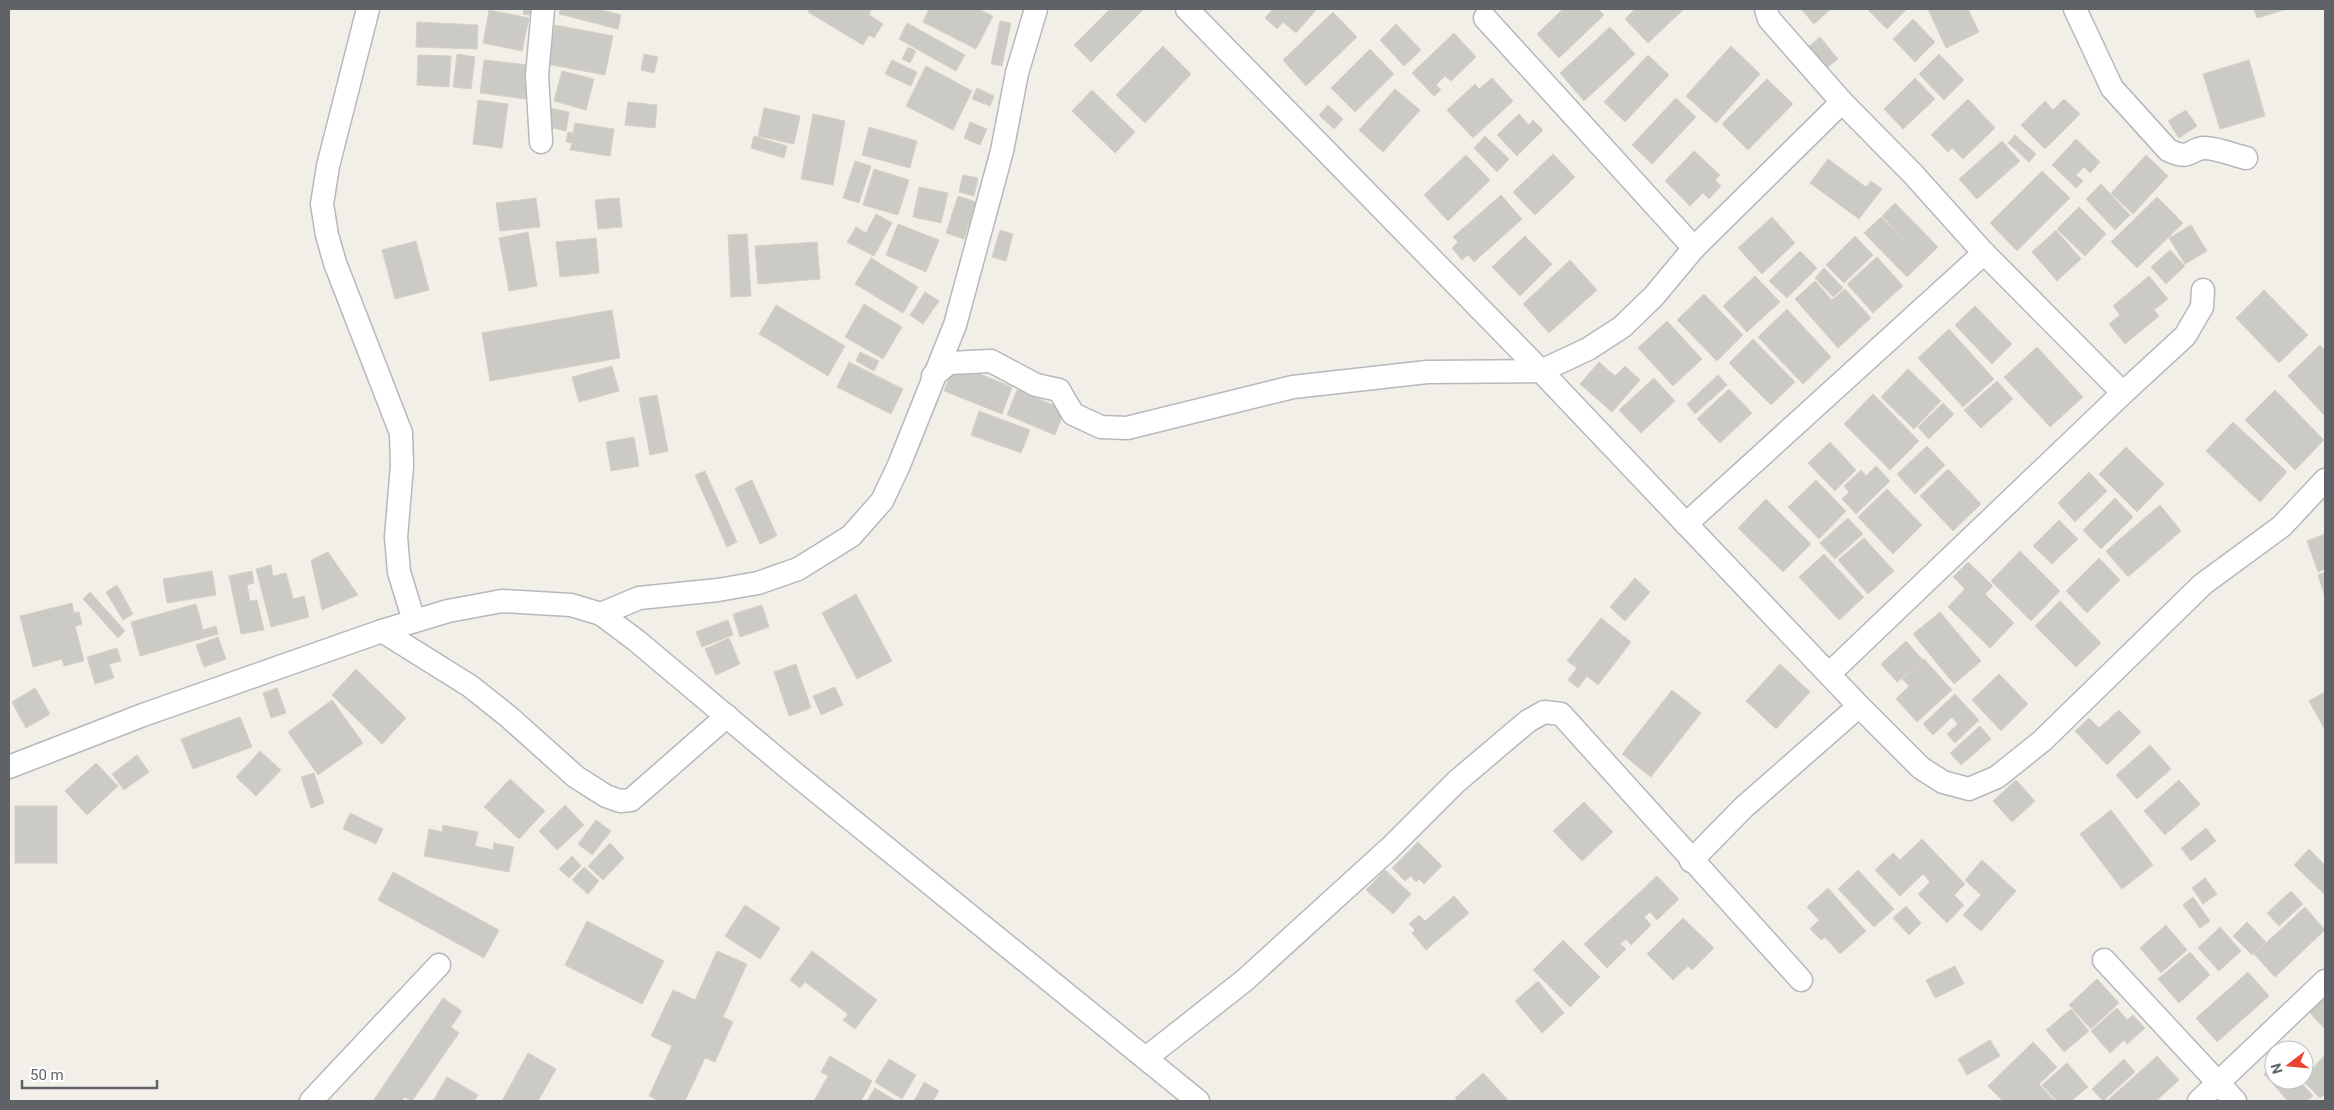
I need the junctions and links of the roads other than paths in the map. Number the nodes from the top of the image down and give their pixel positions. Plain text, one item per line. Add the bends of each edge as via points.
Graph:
1 (368, 9) edge
2 (543, 9) edge
3 (1036, 9) edge
4 (1187, 9) edge
5 (1766, 9) edge
6 (2076, 9) edge
7 (1485, 18) dead end
8 (1842, 102) junction
9 (541, 142) dead end
10 (2246, 158) dead end
11 (1694, 248) junction
12 (1984, 253) junction
13 (2203, 290) dead end
14 (1541, 371) junction
15 (933, 376) junction
16 (2123, 393) junction
17 (2325, 480) edge
18 (1686, 524) junction
19 (639, 598) junction
20 (601, 614) junction
21 (414, 622) junction
22 (382, 631) junction
23 (637, 641) junction
24 (1828, 674) junction
25 (1859, 706) junction
26 (726, 716) junction
27 (9, 766) edge
28 (1691, 861) junction
29 (2104, 960) dead end
30 (439, 965) dead end
31 (1800, 980) dead end
32 (2325, 981) edge
33 (1146, 1058) junction
34 (2218, 1083) junction
35 (311, 1101) edge
36 (1198, 1101) edge
37 (2199, 1101) edge
38 (2235, 1101) edge

1 - 21 street via 328,166 322,204 327,235 344,288 401,433 402,466 396,537 399,572
2 - 9 street via 537,74
3 - 15 street via 955,325
4 - 14 street
5 - 8 street via 1769,19
6 - 10 street via 2112,88 2168,150 2179,155 2192,154 2204,148
7 - 11 street
8 - 11 street
8 - 12 street
11 - 14 street via 1654,296 1622,327
12 - 16 street
12 - 18 street
13 - 16 street via 2202,308 2186,336
14 - 15 street via 1427,372 1293,387 1127,428 1101,427 1073,414 1059,390 1036,385 991,361 949,363
14 - 18 street
15 - 19 street via 882,501 851,536 798,569 758,583
16 - 24 street
17 - 25 street via 2282,526 2203,584 2042,741 1997,777 1969,789 1943,782 1921,768
18 - 24 street
19 - 20 street
19 - 23 street
20 - 21 street via 571,605 502,601 448,611
20 - 23 street
21 - 22 street
22 - 26 street via 470,686 576,778 620,801 631,800
22 - 27 street
23 - 26 street
24 - 25 street
25 - 28 street via 1744,807
26 - 33 street
28 - 31 street
28 - 33 street via 1561,714 1544,712 1528,721 1456,782 1390,848 1245,980
29 - 34 street
30 - 35 street
32 - 34 street
33 - 36 street
34 - 37 street
34 - 38 street

